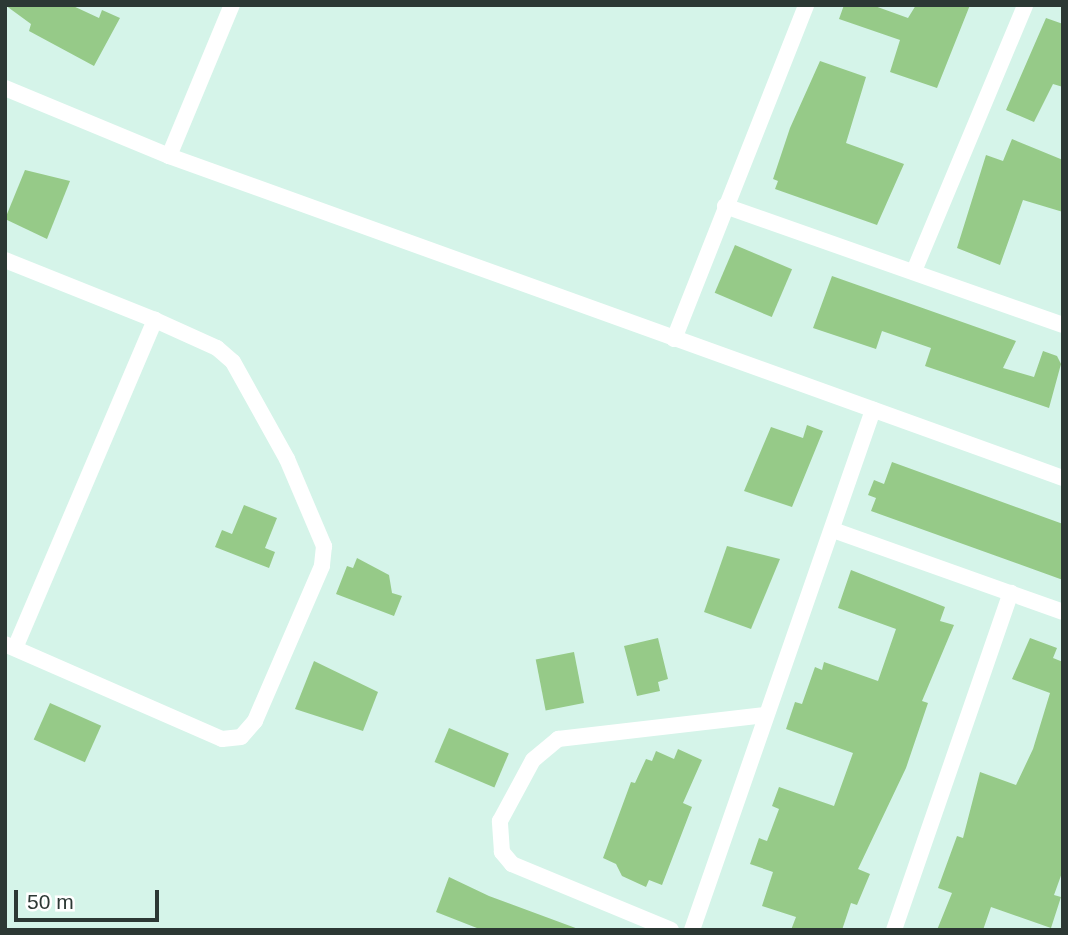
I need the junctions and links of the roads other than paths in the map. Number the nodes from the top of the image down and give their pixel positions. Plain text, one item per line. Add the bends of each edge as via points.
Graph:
1 (806, 5) edge
2 (1025, 5) edge
3 (228, 7) edge
4 (5, 88) edge
5 (169, 156) junction
6 (725, 206) junction
7 (5, 260) edge
8 (914, 271) junction
9 (155, 320) junction
10 (1063, 325) edge
11 (674, 339) junction
12 (873, 410) junction
13 (1063, 478) edge
14 (833, 530) junction
15 (1011, 593) junction
16 (1063, 612) edge
17 (10, 646) edge
18 (766, 715) junction
19 (671, 930) edge
20 (692, 930) edge
21 (894, 930) edge

1 - 6 street
2 - 8 street
3 - 5 street
4 - 5 street
5 - 11 street
6 - 8 street
6 - 11 street
7 - 9 street
8 - 10 street
9 - 17 street
9 - 17 street via 216,348 233,362 320,528 322,566 255,721 231,740
11 - 12 street
12 - 13 street
12 - 14 street
14 - 15 street
14 - 18 street
15 - 16 street
15 - 21 street
18 - 19 street via 558,739 533,760 500,821 502,852 512,864
18 - 20 street

